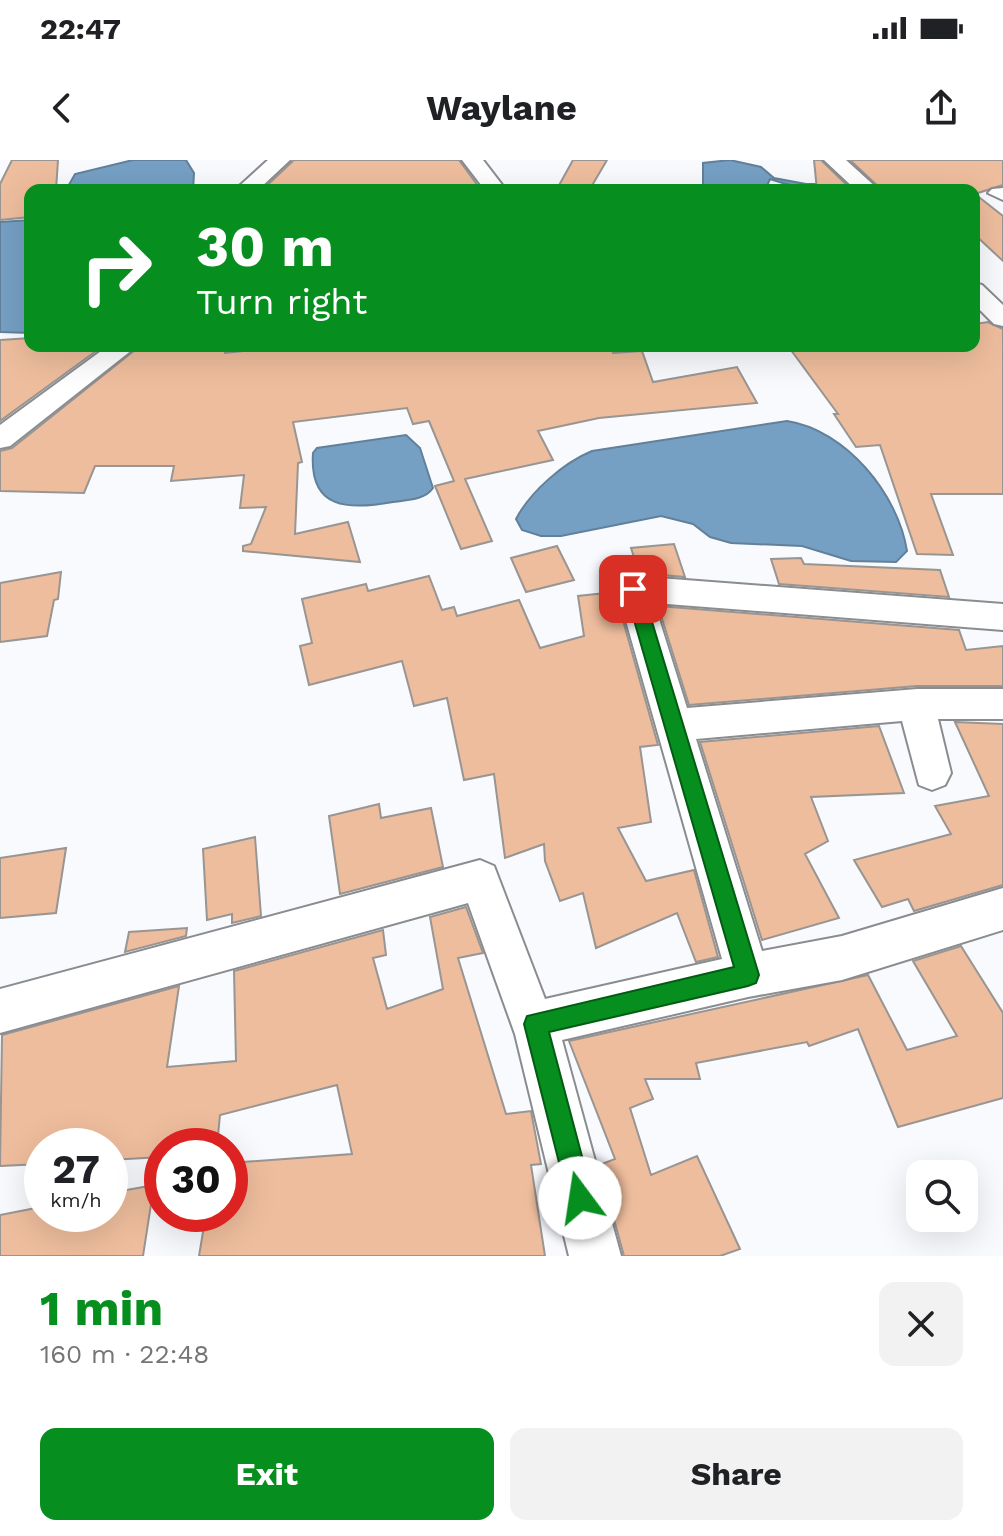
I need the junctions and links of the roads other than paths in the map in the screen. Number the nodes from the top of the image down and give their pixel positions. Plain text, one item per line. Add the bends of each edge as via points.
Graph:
1 (280, 160) edge
2 (472, 160) edge
3 (834, 160) edge
4 (252, 184) edge
5 (491, 184) edge
6 (862, 184) edge
7 (980, 284) edge
8 (1003, 319) edge
9 (116, 352) edge
10 (0, 439) edge
11 (1003, 617) edge
12 (917, 704) junction
13 (1003, 704) edge
14 (675, 725) junction
15 (932, 773) dead end
16 (1003, 909) edge
17 (748, 975) junction
18 (0, 1011) edge
19 (529, 1017) dead end
20 (595, 1256) edge

1 - 4 street
2 - 5 street
3 - 6 street
7 - 8 street
9 - 10 street
11 - 14 street via 633,589
12 - 13 street
12 - 14 street
12 - 15 street
14 - 17 street
16 - 17 street via 842,958
17 - 20 street via 535,1024
18 - 19 street via 480,880

